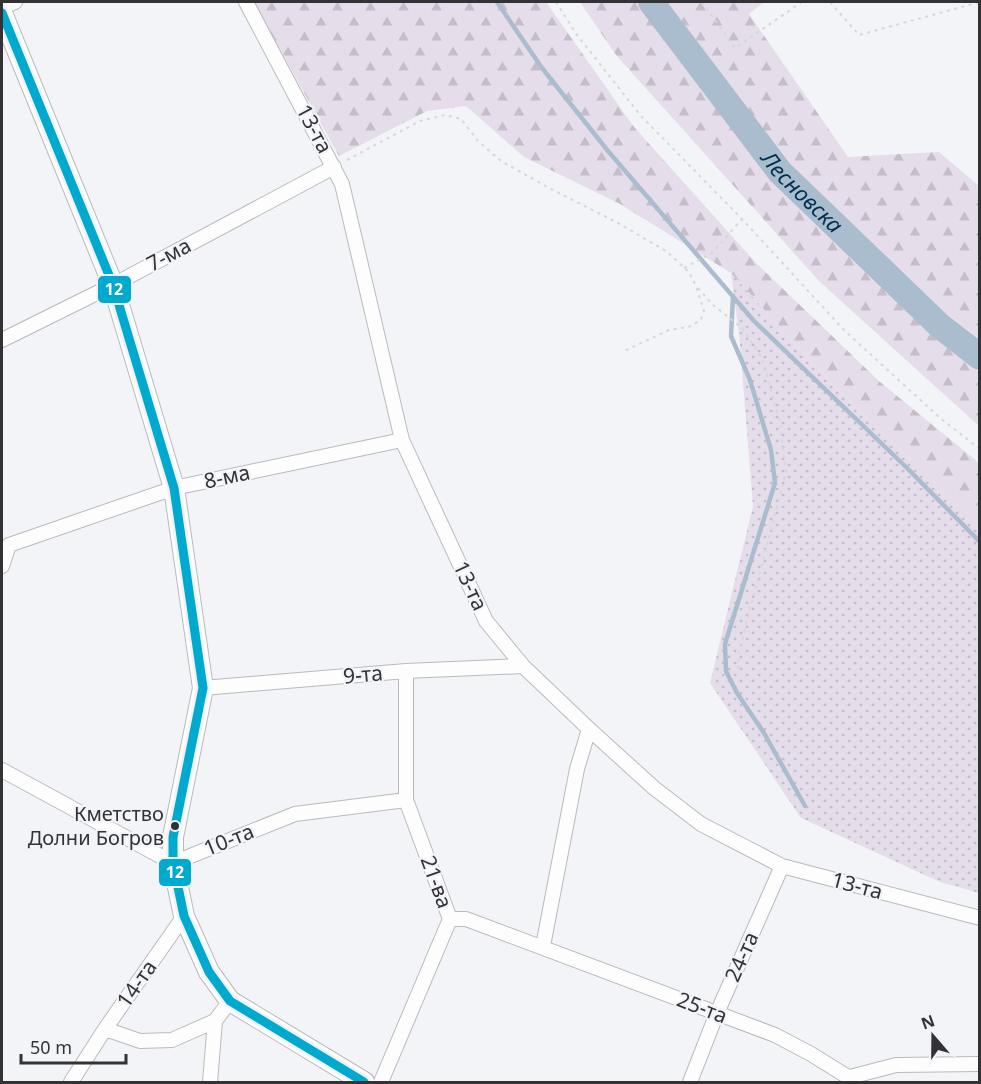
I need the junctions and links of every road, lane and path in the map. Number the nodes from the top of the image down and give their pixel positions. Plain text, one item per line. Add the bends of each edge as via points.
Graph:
1 (15, 2) edge
2 (246, 2) edge
3 (556, 2) edge
4 (702, 2) edge
5 (802, 2) edge
6 (830, 2) edge
7 (980, 2) edge
8 (2, 8) edge
9 (2, 13) edge
10 (334, 167) junction
11 (742, 219) junction
12 (684, 268) junction
13 (113, 285) junction
14 (696, 285) junction
15 (2, 340) edge
16 (622, 351) dead end
17 (402, 440) junction
18 (980, 449) edge
19 (174, 488) junction
20 (5, 541) edge
21 (2, 566) edge
22 (523, 666) junction
23 (738, 670) dead end
24 (406, 671) junction
25 (202, 688) junction
26 (589, 729) junction
27 (2, 770) edge
28 (406, 800) junction
29 (173, 863) junction
30 (782, 866) junction
31 (184, 916) junction
32 (980, 918) edge
33 (450, 919) junction
34 (543, 946) junction
35 (230, 1001) junction
36 (717, 1013) junction
37 (216, 1021) junction
38 (105, 1029) junction
39 (980, 1064) edge
40 (853, 1080) edge
41 (71, 1083) edge
42 (210, 1083) edge
43 (363, 1083) edge
44 (381, 1083) edge
45 (690, 1083) edge

1 - 8 street
2 - 10 street, 13-та
3 - 11 path via 641,116
4 - 5 path via 735,48
6 - 7 path via 859,35
9 - 13 street
10 - 12 path via 420,121 445,115 461,119 478,141 501,160 666,251
10 - 13 street, 7-ма
10 - 17 street, 13-та via 342,184
11 - 12 path via 712,253
11 - 18 path via 844,330 940,418
12 - 14 path
13 - 15 street, 7-ма
13 - 19 street
14 - 16 path via 704,311 701,319 692,326 669,330
14 - 23 path via 743,329 763,360 780,424 786,473 739,651
17 - 19 street, 8-ма
17 - 22 street, 13-та via 486,621
19 - 20 street, 8-ма
19 - 25 street
20 - 21 street, 8-ма
22 - 24 street, 9-та
22 - 26 street, 13-та
24 - 25 street, 9-та
24 - 28 street, 21-ва
25 - 29 street via 173,837
26 - 30 street, 13-та via 701,824
26 - 34 street via 577,770
27 - 29 street
28 - 29 street, 10-та via 295,814
28 - 33 street, 21-ва
29 - 31 street
30 - 32 street, 13-та
30 - 36 street, 24-та
31 - 35 street via 209,972
31 - 38 street, 14-та
33 - 34 street, 25-та via 466,919
33 - 44 street, 21-ва
34 - 36 street, 25-та
35 - 37 street
35 - 43 street
36 - 40 street, 25-та via 775,1035
36 - 45 street, 24-та
37 - 38 street via 172,1040 140,1041
37 - 42 street
38 - 41 street, 14-та
39 - 40 street via 896,1065

